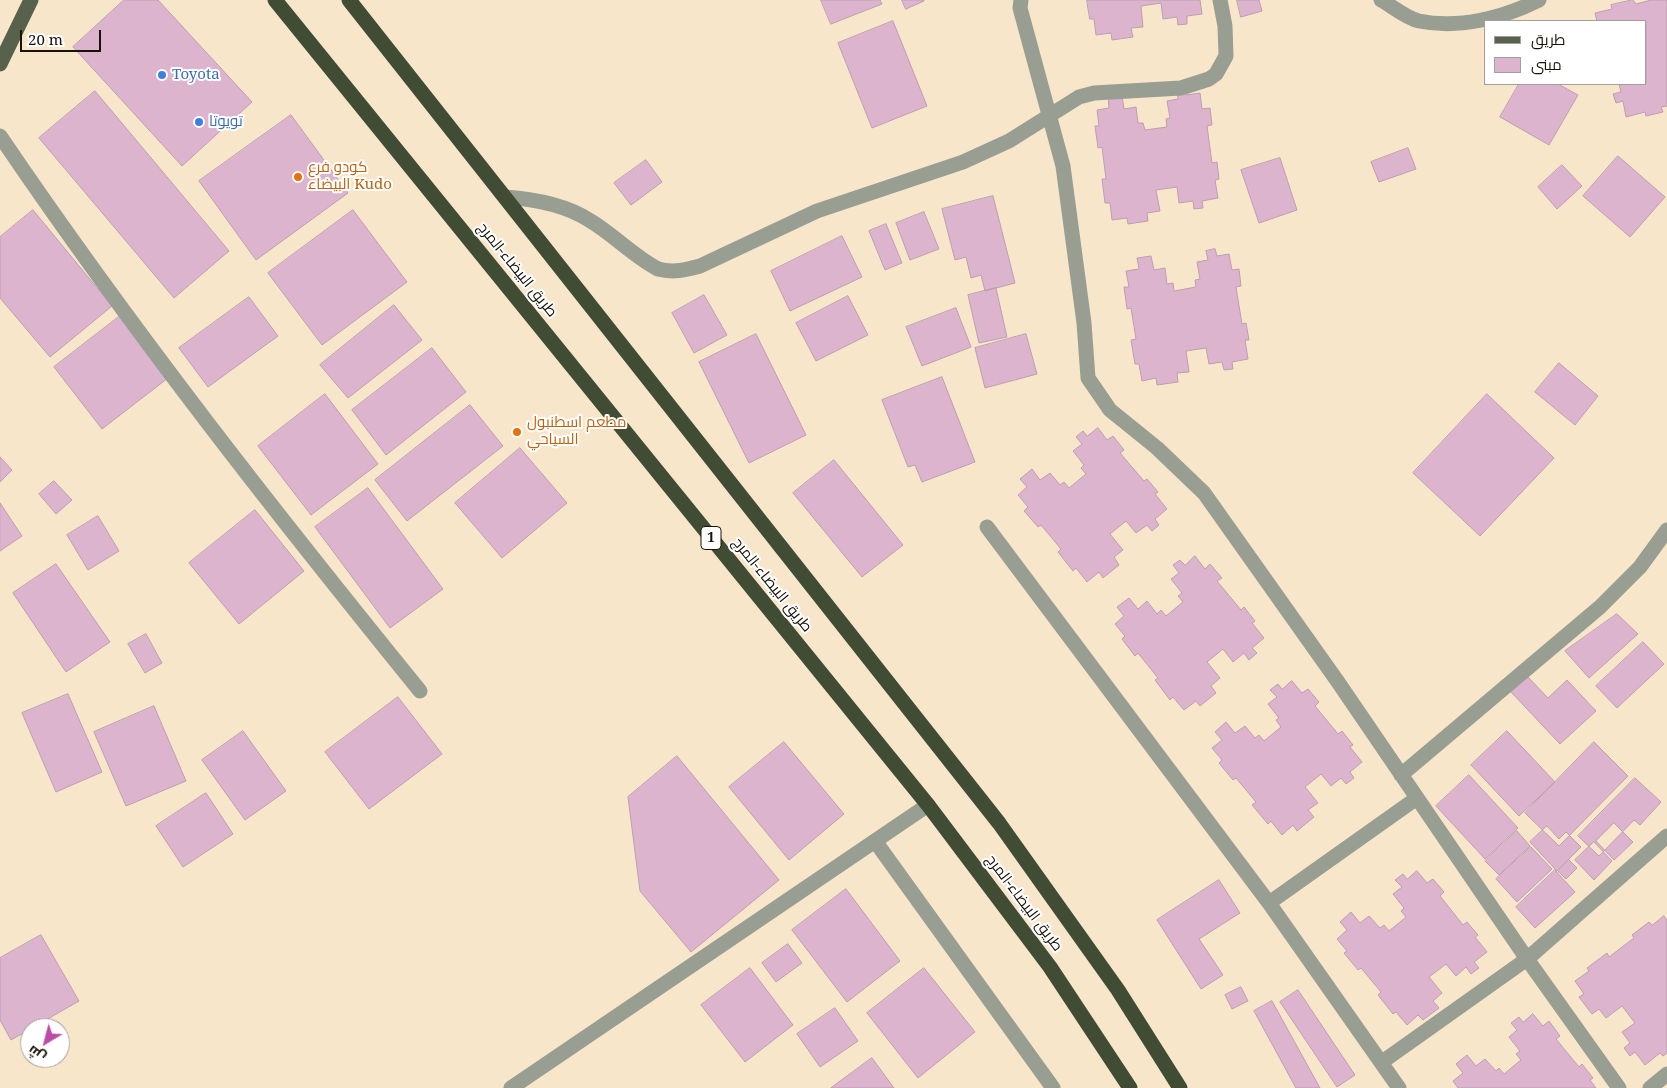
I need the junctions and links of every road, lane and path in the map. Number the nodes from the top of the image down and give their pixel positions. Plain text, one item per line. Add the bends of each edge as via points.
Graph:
1 (31, 0) edge
2 (275, 0) edge
3 (349, 0) edge
4 (1021, 0) edge
5 (1220, 0) edge
6 (1381, 0) edge
7 (1539, 0) edge
8 (1484, 20) edge
9 (1486, 20) edge
10 (0, 64) edge
11 (1051, 116) junction
12 (0, 136) edge
13 (505, 197) junction
14 (987, 527) dead end
15 (1667, 530) edge
16 (420, 692) dead end
17 (1401, 775) junction
18 (1417, 798) junction
19 (928, 805) junction
20 (1667, 836) edge
21 (875, 841) junction
22 (1268, 903) junction
23 (1527, 958) junction
24 (1382, 1062) junction
25 (1667, 1074) edge
26 (511, 1088) edge
27 (1053, 1088) edge
28 (1130, 1088) edge
29 (1180, 1088) edge
30 (1400, 1088) edge
31 (1619, 1088) edge
32 (1650, 1088) edge

1 - 10 main road
2 - 19 highway, طريق البيضاء-المرج / 1
3 - 13 highway, طريق البيضاء-المرج
4 - 11 street via 1020,8
5 - 11 street via 1226,56 1216,74 1181,88 1079,96
6 - 8 street via 1417,21
7 - 9 street via 1517,11
11 - 13 street via 1009,142 964,162 817,211 685,270 668,272 658,269 589,220 566,208 543,201
11 - 17 street via 1066,185 1088,378 1110,410 1157,448 1204,493
12 - 16 street via 76,249 188,399
13 - 29 highway, طريق البيضاء-المرج via 999,823 1118,990
14 - 22 street
15 - 17 street via 1640,567 1600,607
17 - 18 street
18 - 22 street
18 - 23 street
19 - 21 street
19 - 28 highway, طريق البيضاء-المرج / 1 via 1050,967
20 - 23 street
21 - 26 street
21 - 27 street
22 - 24 street
23 - 24 street
23 - 31 street
24 - 30 street
25 - 32 street

